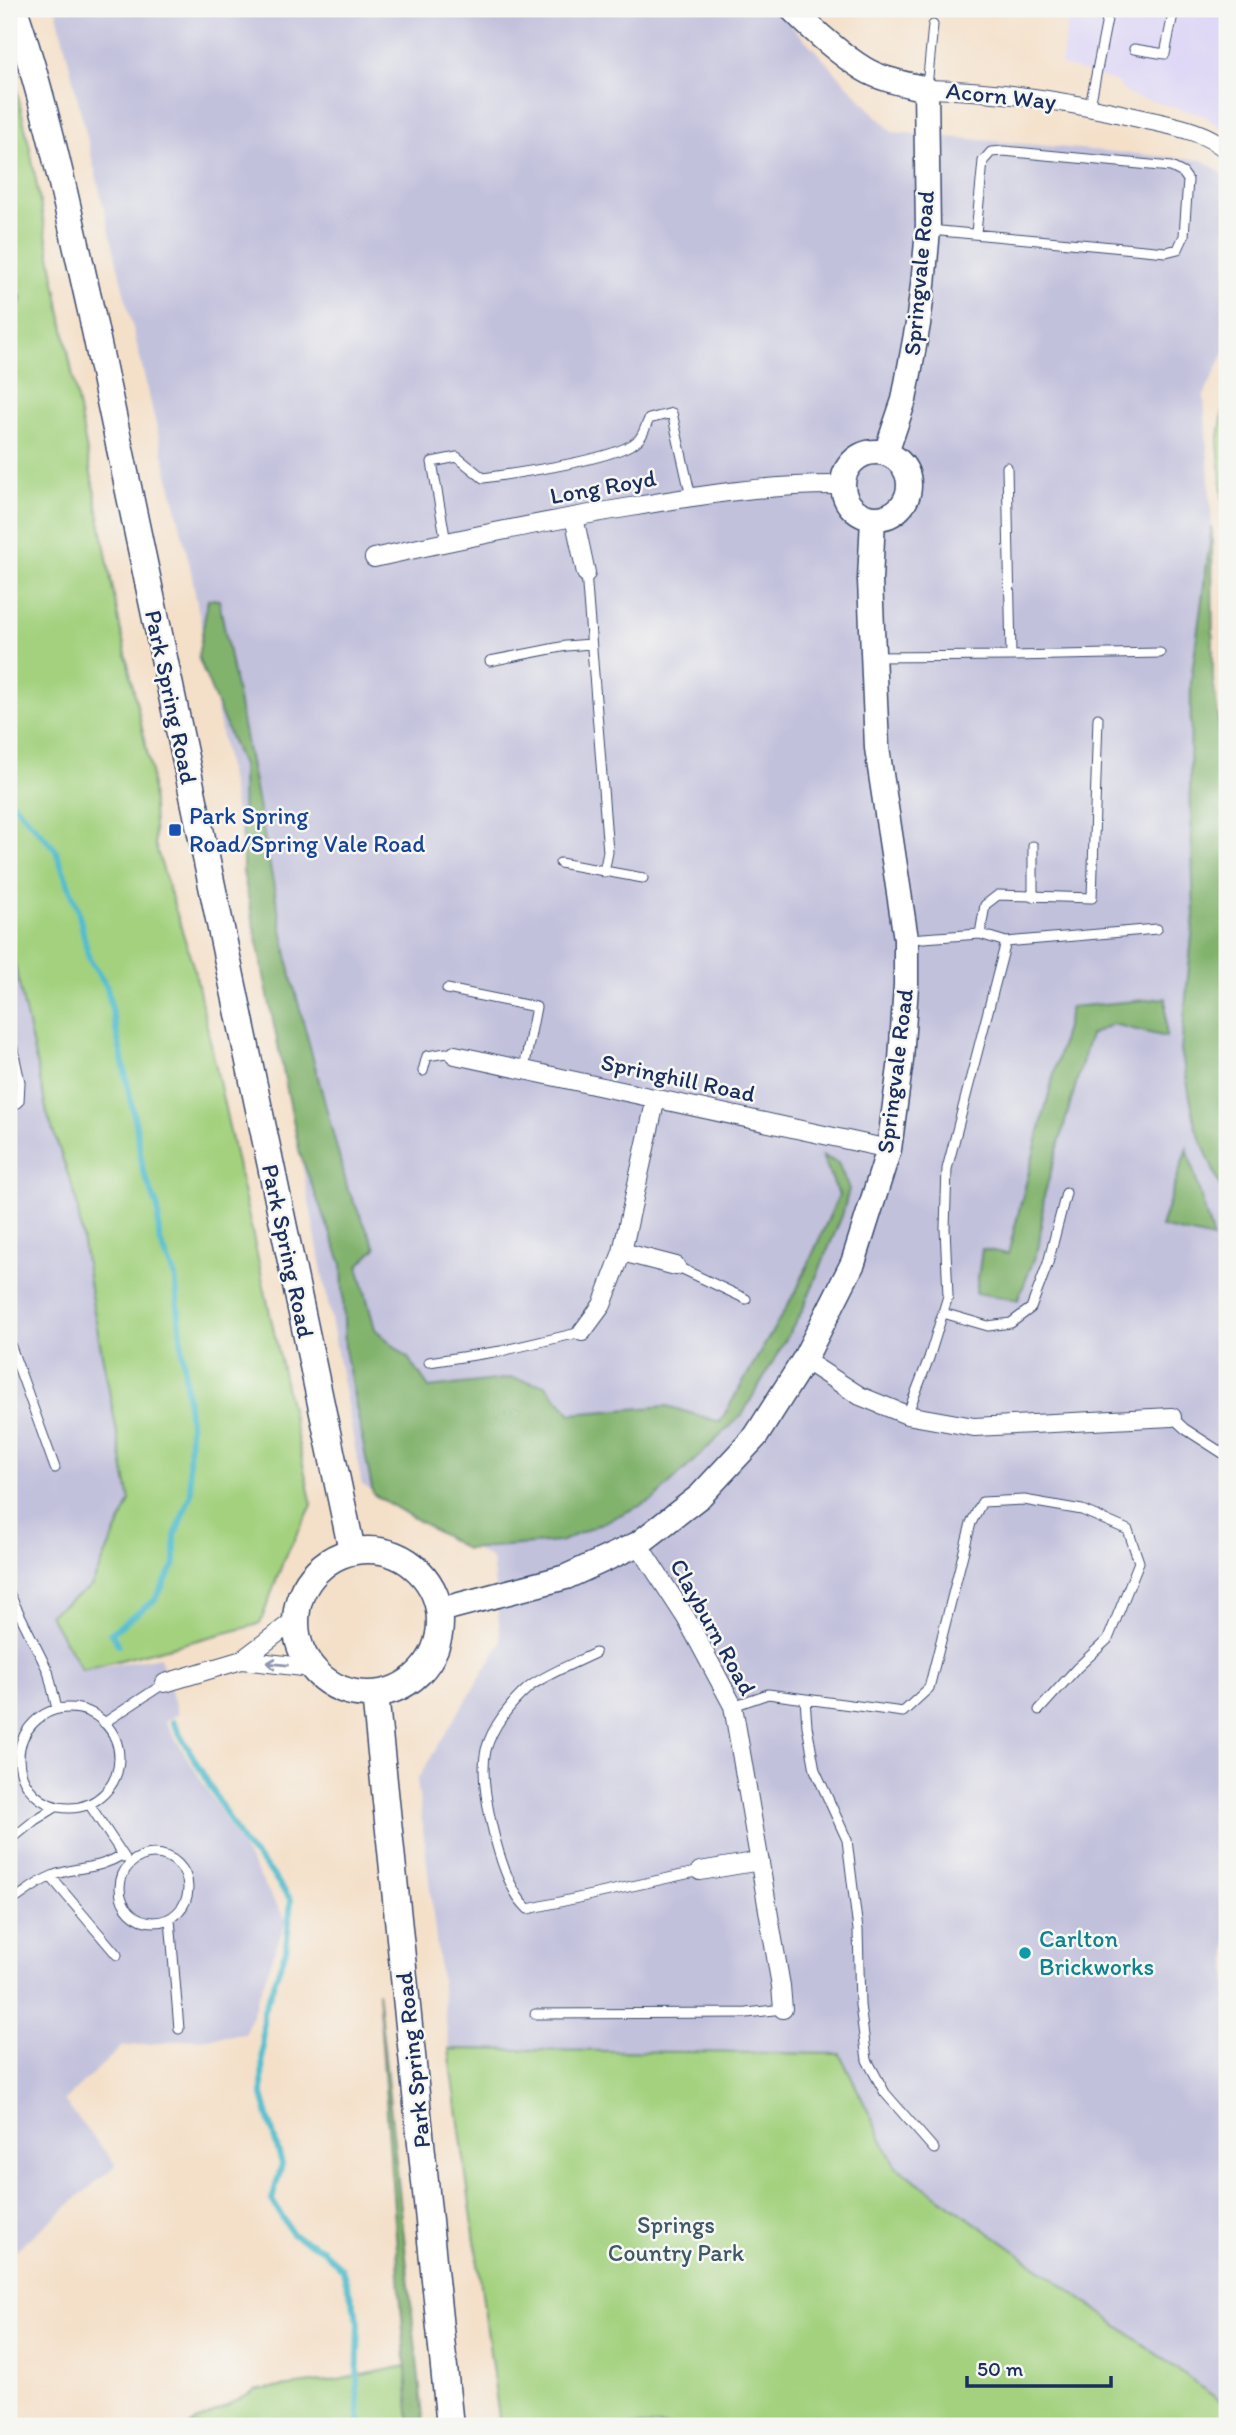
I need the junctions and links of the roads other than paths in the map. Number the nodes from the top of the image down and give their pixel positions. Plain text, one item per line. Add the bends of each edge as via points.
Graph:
1 (14, 9) edge
2 (792, 9) edge
3 (1110, 9) edge
4 (1174, 9) edge
5 (933, 24) dead end
6 (1134, 49) dead end
7 (926, 89) junction
8 (1090, 106) junction
9 (1227, 150) edge
10 (928, 230) junction
11 (976, 233) junction
12 (886, 453) junction
13 (1007, 467) dead end
14 (843, 485) junction
15 (691, 497) junction
16 (573, 517) junction
17 (873, 518) junction
18 (446, 542) junction
19 (374, 558) dead end
20 (586, 573) joint
21 (591, 644) junction
22 (1160, 653) dead end
23 (1011, 656) junction
24 (872, 657) junction
25 (490, 661) dead end
26 (1098, 718) dead end
27 (1034, 846) dead end
28 (560, 863) dead end
29 (604, 872) junction
30 (643, 878) dead end
31 (1033, 897) junction
32 (1157, 929) dead end
33 (980, 934) junction
34 (906, 939) junction
35 (1006, 942) junction
36 (447, 989) dead end
37 (9, 1031) edge
38 (455, 1055) joint
39 (524, 1069) junction
40 (423, 1071) dead end
41 (656, 1098) junction
42 (9, 1110) edge
43 (890, 1149) junction
44 (1066, 1193) dead end
45 (621, 1252) junction
46 (676, 1266) joint
47 (746, 1299) dead end
48 (943, 1313) junction
49 (582, 1332) joint
50 (9, 1341) edge
51 (804, 1360) junction
52 (429, 1362) dead end
53 (907, 1415) junction
54 (1172, 1417) joint
55 (1227, 1456) edge
56 (54, 1468) dead end
57 (638, 1544) junction
58 (352, 1551) junction
59 (9, 1593) edge
60 (440, 1610) junction
61 (296, 1619) junction
62 (595, 1653) dead end
63 (242, 1660) junction
64 (312, 1668) junction
65 (165, 1683) joint
66 (375, 1693) junction
67 (805, 1699) junction
68 (733, 1706) junction
69 (57, 1709) junction
70 (1039, 1710) dead end
71 (104, 1723) junction
72 (14, 1766) edge
73 (89, 1804) junction
74 (56, 1807) junction
75 (9, 1841) edge
76 (122, 1855) junction
77 (760, 1861) junction
78 (130, 1863) junction
79 (700, 1871) joint
80 (51, 1877) junction
81 (9, 1903) edge
82 (170, 1919) junction
83 (117, 1955) dead end
84 (783, 2009) joint
85 (535, 2014) dead end
86 (179, 2029) dead end
87 (934, 2149) dead end
88 (450, 2426) edge

1 - 58 main road, Park Spring Road via 36,79 85,286
2 - 7 street, Acorn Way via 864,69
3 - 8 lane
4 - 6 lane via 1165,54
5 - 7 lane
7 - 8 street, Acorn Way via 966,89
7 - 10 street, Springvale Road
8 - 9 street, Acorn Way via 1196,132
10 - 11 lane
10 - 12 street, Springvale Road via 916,337 904,400
11 - 11 lane via 1166,252 1178,249 1184,236 1188,180 1171,167 991,152 983,162
12 - 14 street via 868,453 853,461
12 - 17 street via 906,472 908,491 900,508
13 - 23 lane
14 - 15 street, Long Royd
14 - 17 street via 855,511
15 - 16 street, Long Royd
15 - 18 lane via 672,413 649,419 639,440 623,450 538,471 483,478 457,457 432,462
16 - 18 street, Long Royd
16 - 20 street
17 - 24 street, Springvale Road
18 - 19 street, Long Royd
20 - 21 lane
21 - 25 lane
21 - 29 lane via 608,852
22 - 23 lane
23 - 24 lane
24 - 34 street, Springvale Road via 877,748
26 - 31 lane via 1092,898
27 - 31 lane
28 - 29 lane
29 - 30 lane
31 - 33 lane via 998,895 985,905
32 - 35 lane
33 - 34 lane
33 - 35 lane
34 - 43 street, Springvale Road via 901,1060
35 - 48 lane via 947,1169 948,1296
36 - 39 lane via 536,1007
37 - 42 lane via 20,1082 19,1101
38 - 39 street, Springhill Road
38 - 40 lane via 427,1056
39 - 41 street, Springhill Road
41 - 43 street, Springhill Road
41 - 45 street
43 - 51 street, Springvale Road via 853,1263
44 - 48 lane via 1031,1308 1011,1323 988,1326
45 - 46 street
45 - 49 street via 602,1305
46 - 47 lane
48 - 53 lane
49 - 52 lane
50 - 56 lane
51 - 53 street via 860,1396
51 - 57 street, Springvale Road via 756,1436 700,1496
53 - 54 street via 974,1427
54 - 55 lane
57 - 60 street, Springvale Road via 566,1577
57 - 68 street, Clayburn Road
58 - 60 main road via 372,1549 409,1562 429,1583
58 - 61 main road via 313,1575 301,1596
59 - 69 lane via 48,1671
60 - 66 main road via 435,1649 425,1666 411,1680
61 - 63 street
61 - 64 main road via 303,1653
62 - 79 lane via 530,1686 502,1717 486,1751 488,1810 514,1891 528,1909
64 -> 63 street
63 - 65 street
64 - 66 main road via 341,1688
65 - 71 lane
66 - 88 main road, Park Spring Road
67 - 68 lane via 768,1694
67 - 70 lane via 903,1712 929,1688 971,1523 982,1502 1024,1500 1082,1510 1128,1530 1139,1562 1108,1639
67 - 87 lane via 815,1770 847,1840 867,2060 885,2093
68 - 77 street, Clayburn Road
69 - 71 lane via 74,1708
69 - 72 lane via 27,1730
71 - 73 lane via 116,1743 118,1767 103,1795
72 - 74 lane via 32,1792
73 - 74 lane
73 - 76 lane
74 - 75 lane
76 - 78 lane
76 - 80 lane via 105,1865
77 - 79 street
77 - 84 street, Clayburn Road
78 - 82 lane via 119,1885 125,1909 146,1922
78 - 82 lane via 159,1854 185,1872 185,1903
80 - 81 lane
80 - 83 lane
82 - 86 lane
84 - 85 lane via 747,2014

